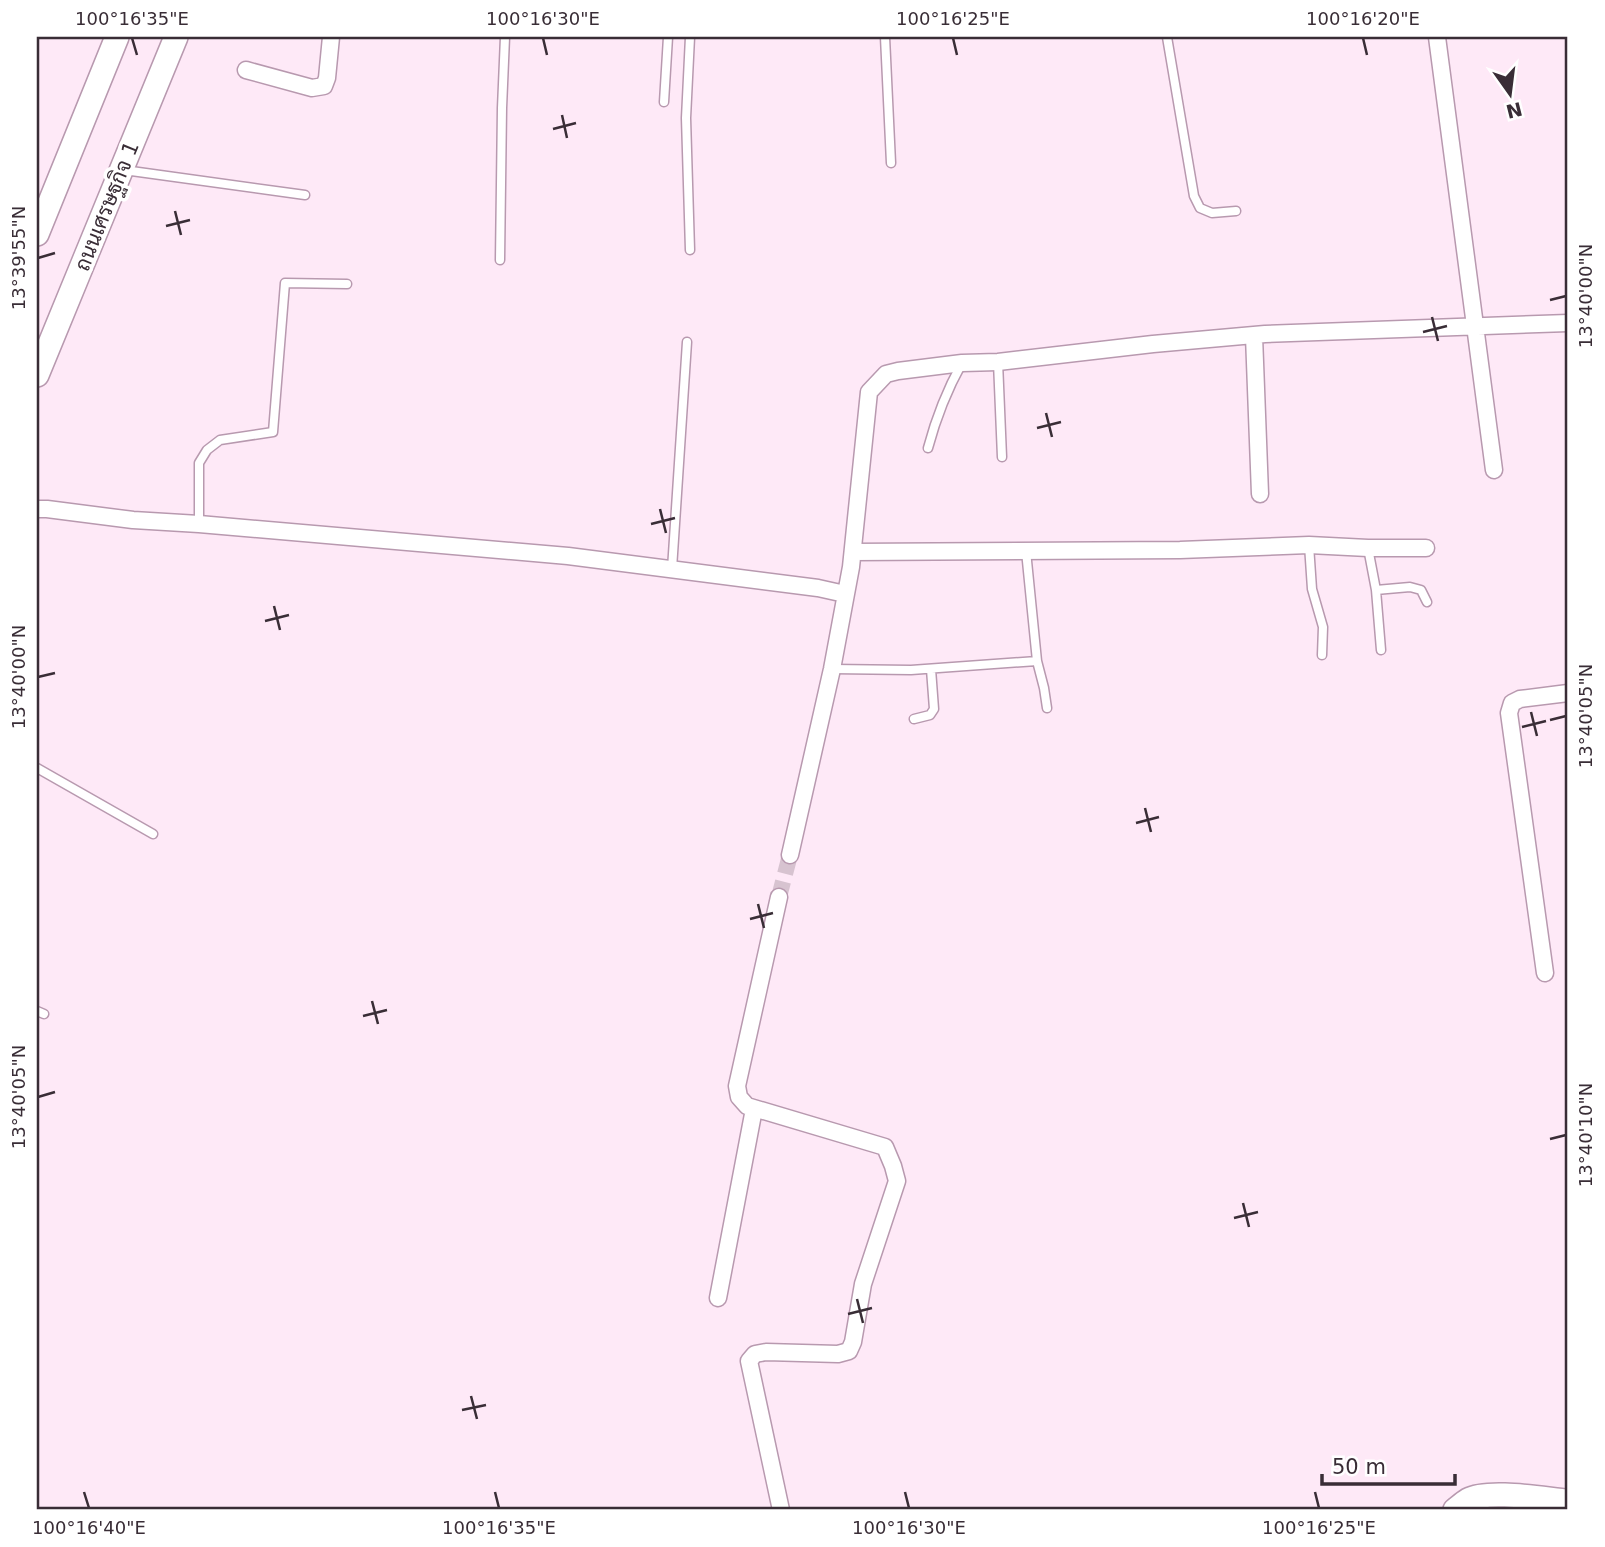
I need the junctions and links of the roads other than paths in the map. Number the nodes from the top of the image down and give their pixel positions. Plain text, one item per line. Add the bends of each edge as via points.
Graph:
1 (117, 37) edge
2 (176, 37) edge
3 (331, 37) edge
4 (505, 37) edge
5 (668, 37) edge
6 (690, 37) edge
7 (884, 37) edge
8 (1167, 37) edge
9 (1437, 37) edge
10 (246, 70) dead end
11 (664, 102) dead end
12 (891, 163) dead end
13 (122, 170) junction
14 (305, 195) dead end
15 (1236, 211) dead end
16 (37, 234) edge
17 (690, 250) dead end
18 (500, 260) dead end
19 (347, 284) dead end
20 (1568, 323) edge
21 (1476, 327) junction
22 (1254, 336) junction
23 (687, 342) dead end
24 (998, 362) junction
25 (962, 363) junction
26 (37, 374) edge
27 (928, 447) dead end
28 (1002, 457) dead end
29 (1494, 470) dead end
30 (1261, 494) dead end
31 (37, 509) edge
32 (199, 524) junction
33 (1309, 545) junction
34 (1368, 548) junction
35 (1426, 548) dead end
36 (1026, 551) junction
37 (853, 552) junction
38 (672, 569) junction
39 (1376, 590) junction
40 (845, 594) junction
41 (1427, 602) dead end
42 (1381, 650) dead end
43 (1322, 655) dead end
44 (1038, 661) junction
45 (832, 669) junction
46 (931, 669) junction
47 (1568, 693) edge
48 (1047, 708) dead end
49 (914, 719) dead end
50 (37, 768) edge
51 (153, 834) dead end
52 (790, 855) tunnel mouth
53 (779, 897) tunnel mouth
54 (1545, 973) dead end
55 (754, 1109) junction
56 (718, 1298) dead end
57 (1568, 1502) edge
58 (781, 1510) edge
59 (1455, 1510) edge

1 - 16 main road
2 - 13 main road, ถนนเศรษฐกิจ 1
3 - 10 street via 324,86 312,88
4 - 18 lane
5 - 11 lane
6 - 17 lane via 686,118
7 - 12 lane
8 - 15 lane via 1194,196 1200,208 1212,213
9 - 21 street
13 - 14 lane
13 - 26 main road, ถนนเศรษฐกิจ 1
19 - 32 lane via 285,283 273,432 220,440 207,450 199,463
20 - 21 street
21 - 22 street
21 - 29 street
22 - 24 street
22 - 30 street
23 - 38 lane
24 - 25 street
24 - 28 lane
25 - 27 lane
25 - 37 street via 886,374 869,392
31 - 32 street
32 - 38 street
33 - 34 street
33 - 36 street
33 - 43 lane via 1312,589 1323,626
34 - 35 street
34 - 39 lane
36 - 37 street
36 - 44 lane
37 - 40 street
38 - 40 street
39 - 41 lane via 1410,587 1421,590
39 - 42 lane
40 - 45 street
44 - 46 lane
44 - 48 lane
45 - 46 lane
45 - 52 street
46 - 49 lane via 933,709 930,715
47 - 54 street via 1520,699 1512,703 1509,713
50 - 51 lane
53 - 55 street via 737,1086 739,1097
55 - 56 street
55 - 58 street via 885,1147 897,1181 863,1284 849,1351 766,1352 748,1361
57 - 59 main road via 1483,1495

